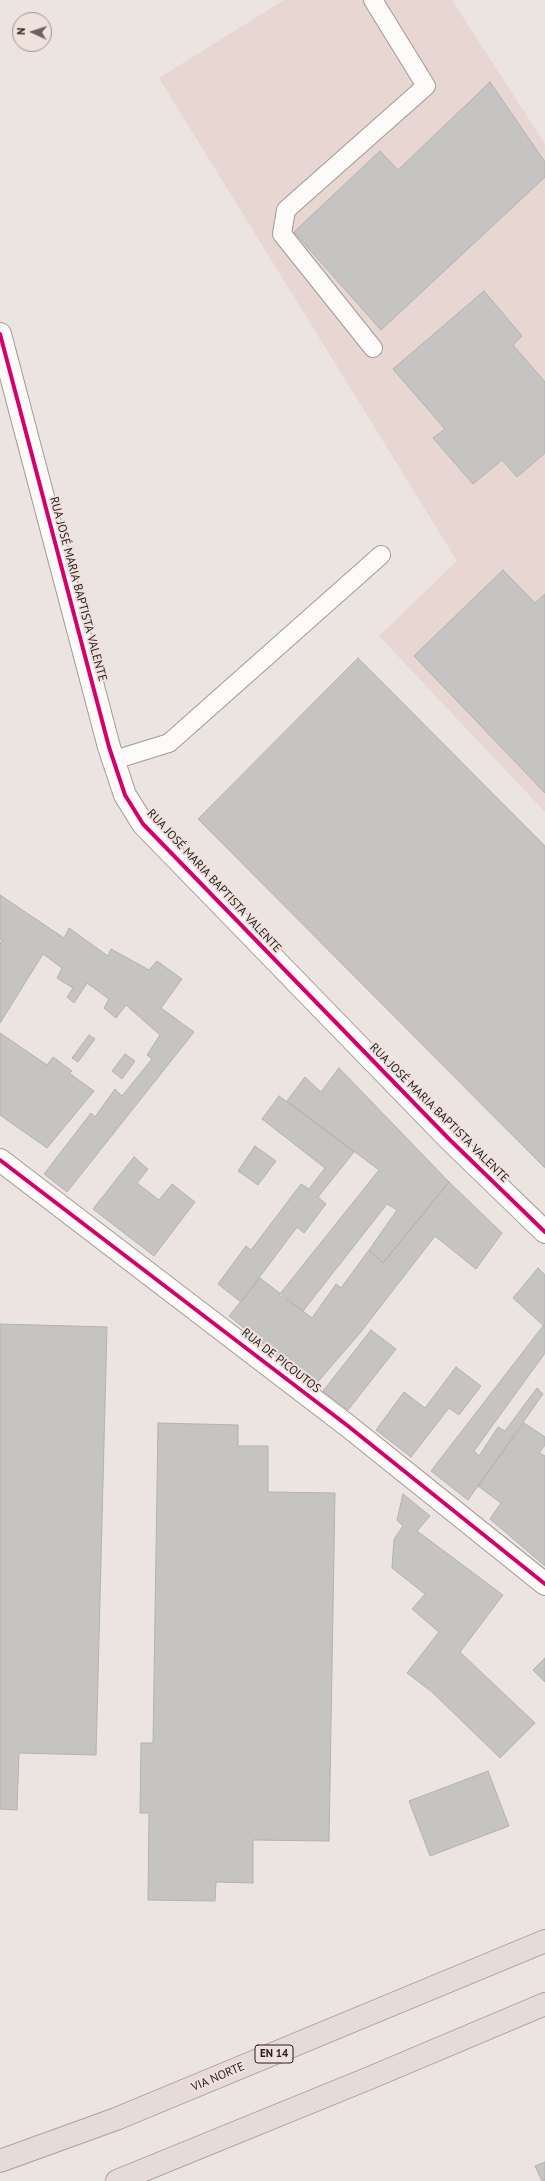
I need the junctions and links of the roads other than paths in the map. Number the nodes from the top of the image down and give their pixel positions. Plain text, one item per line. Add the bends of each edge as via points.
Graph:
1 (373, 0) edge
2 (0, 334) edge
3 (373, 348) dead end
4 (380, 555) dead end
5 (114, 760) junction
6 (0, 1160) edge
7 (545, 1232) edge
8 (545, 1584) edge
9 (545, 1941) edge
10 (545, 2004) edge
11 (0, 2161) edge
12 (117, 2181) edge

1 - 3 lane via 426,86 286,210 282,234
2 - 5 street, RUA JOSÉ MARIA BAPTISTA VALENTE
4 - 5 lane via 169,743
5 - 7 street, RUA JOSÉ MARIA BAPTISTA VALENTE via 125,795 143,824 449,1139
6 - 8 street, RUA DE PICOUTOS via 348,1426
9 - 11 highway, VIA NORTE / EN 14 via 116,2119
10 - 12 highway

